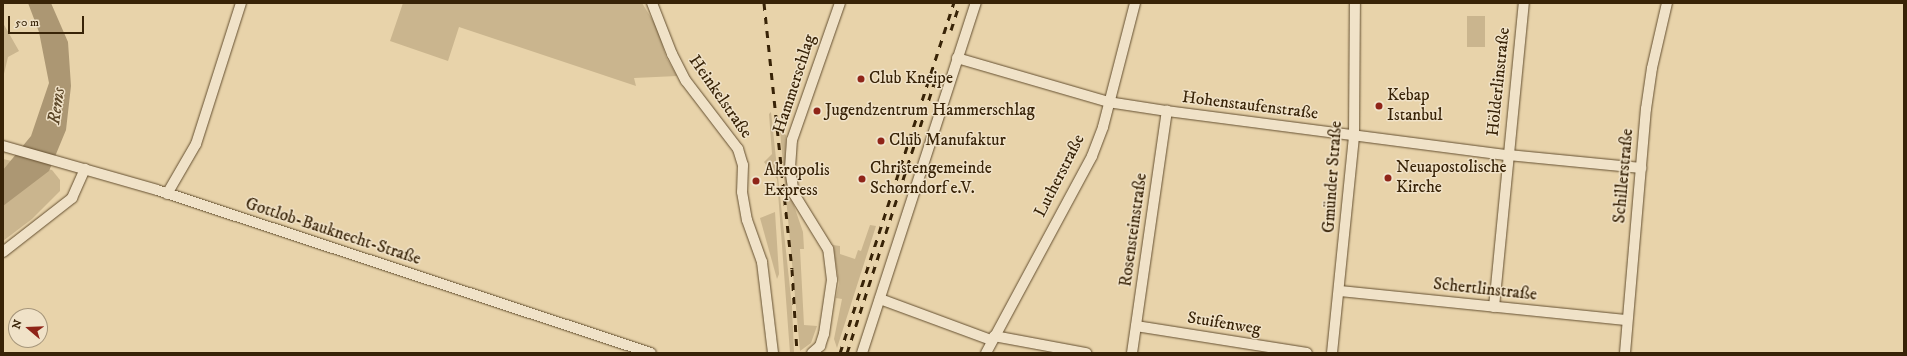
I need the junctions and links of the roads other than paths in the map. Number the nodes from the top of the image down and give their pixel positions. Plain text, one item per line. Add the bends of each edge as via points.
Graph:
1 (241, 3) edge
2 (652, 3) edge
3 (840, 3) edge
4 (976, 3) edge
5 (1135, 3) edge
6 (1356, 3) edge
7 (1524, 3) edge
8 (1667, 3) edge
9 (957, 58) junction
10 (1108, 102) junction
11 (1167, 111) junction
12 (1354, 135) junction
13 (6, 146) edge
14 (1508, 155) junction
15 (1641, 168) junction
16 (85, 169) junction
17 (167, 194) junction
18 (3, 252) edge
19 (1340, 291) junction
20 (880, 299) junction
21 (1494, 307) junction
22 (1626, 320) junction
23 (1136, 326) junction
24 (993, 338) junction
25 (651, 353) edge
26 (773, 353) edge
27 (812, 353) edge
28 (862, 353) edge
29 (986, 353) edge
30 (1086, 353) edge
31 (1132, 353) edge
32 (1306, 353) edge
33 (1332, 353) edge
34 (1625, 353) edge

1 - 17 street via 196,144
2 - 26 street, Heinkelstraße via 672,54 686,81 738,149 744,165 742,192 747,220 762,262
3 - 27 street, Hammerschlag via 792,140 790,168 794,194 828,249 832,280 824,334 820,346
4 - 9 street
5 - 10 street, Lutherstraße
6 - 12 street, Gmünder Straße
7 - 14 street, Hölderlinstraße
8 - 15 street, Schillerstraße via 1652,68
9 - 10 street, Hohenstaufenstraße
9 - 20 street
10 - 11 street, Hohenstaufenstraße
10 - 24 street, Lutherstraße via 1103,127 1092,156
11 - 12 street, Hohenstaufenstraße
11 - 23 street, Rosensteinstraße
12 - 14 street, Hohenstaufenstraße
12 - 19 street, Gmünder Straße
13 - 16 street, Gottlob-Bauknecht-Straße
14 - 15 street, Hohenstaufenstraße
14 - 21 street, Hölderlinstraße
15 - 22 street, Schillerstraße
16 - 17 street, Gottlob-Bauknecht-Straße
16 - 18 street via 72,198
17 - 25 street, Gottlob-Bauknecht-Straße
19 - 21 street, Schertlinstraße
19 - 33 street, Gmünder Straße
20 - 24 street
20 - 28 street
21 - 22 street, Schertlinstraße
22 - 34 street, Schillerstraße
23 - 31 street, Rosensteinstraße
23 - 32 street, Stuifenweg
24 - 29 street, Lutherstraße
24 - 30 street

